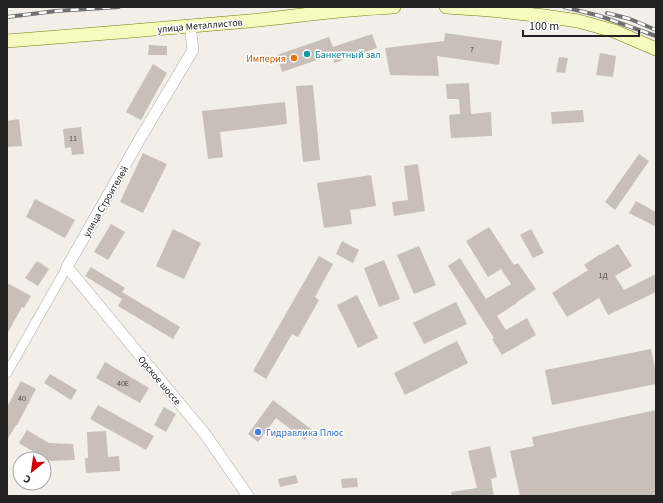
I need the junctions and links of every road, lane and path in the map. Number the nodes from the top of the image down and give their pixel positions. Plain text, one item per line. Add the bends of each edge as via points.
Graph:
1 (394, 7) edge
2 (446, 7) edge
3 (190, 26) junction
4 (7, 41) edge
5 (656, 49) edge
6 (68, 268) junction
7 (7, 373) edge
8 (248, 496) edge

1 - 3 main road, улица Металлистов
2 - 5 main road via 578,21 614,31
3 - 4 main road, улица Металлистов
3 - 6 street, улица Строителей via 192,50
6 - 7 street, улица Строителей
6 - 8 street, Орское шоссе via 205,434

